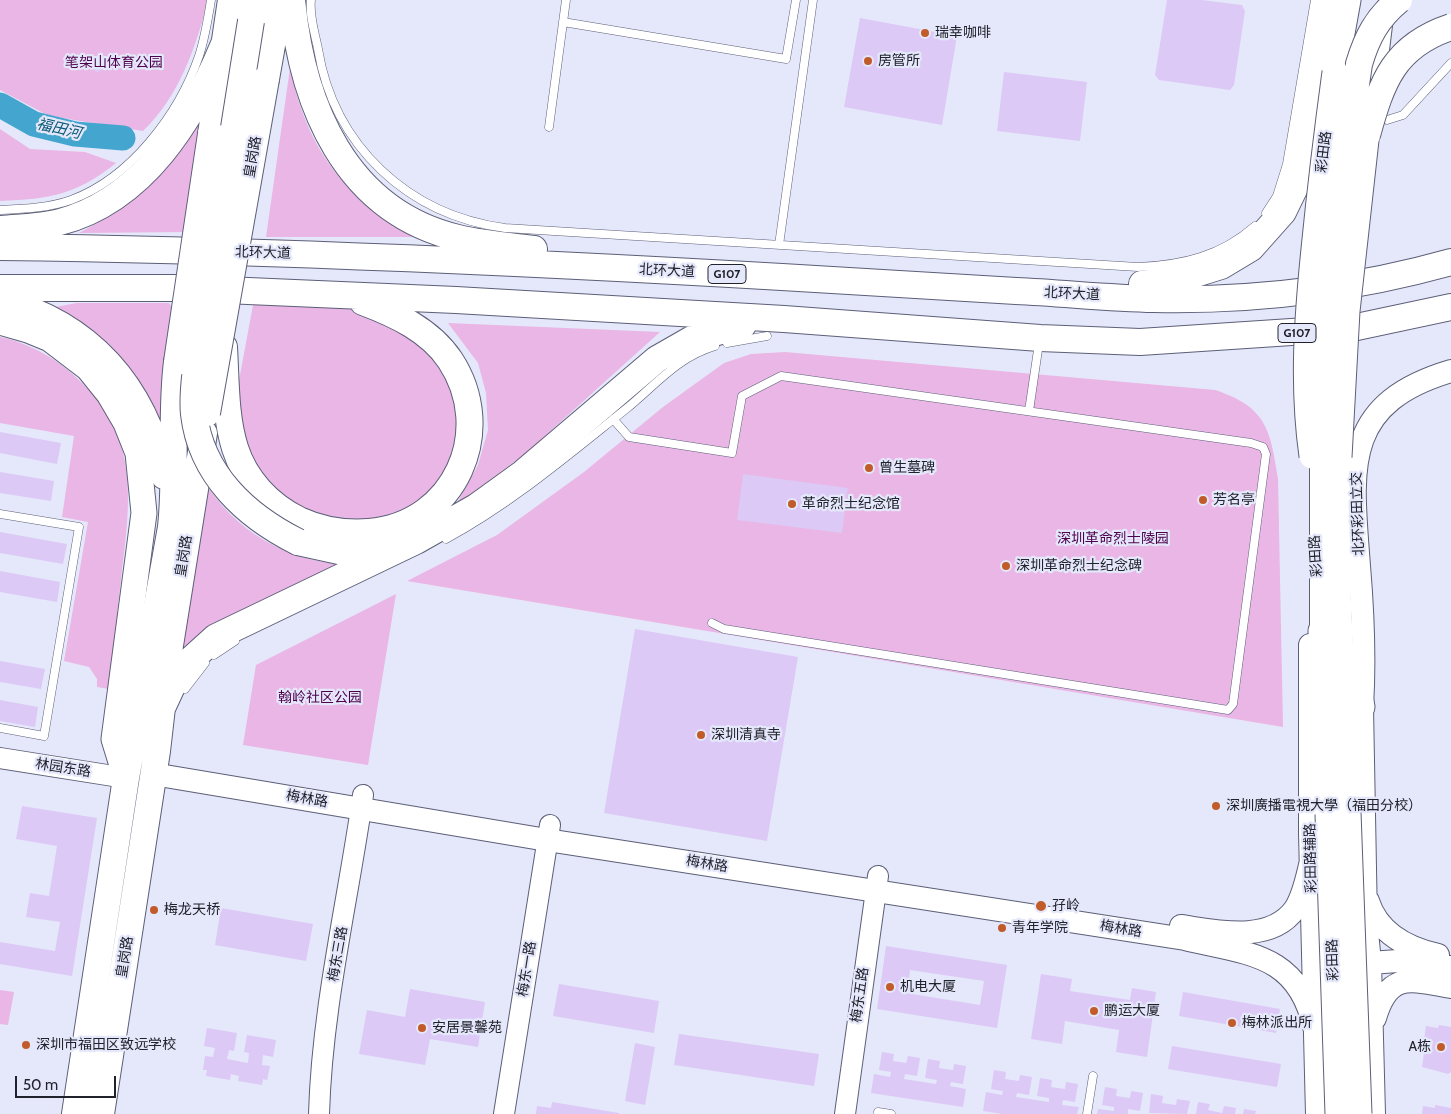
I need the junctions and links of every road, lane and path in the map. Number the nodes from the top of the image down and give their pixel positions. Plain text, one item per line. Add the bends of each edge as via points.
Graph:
1 (211, 0) edge
2 (231, 0) edge
3 (280, 0) edge
4 (292, 0) edge
5 (311, 0) edge
6 (566, 0) edge
7 (796, 0) edge
8 (814, 0) edge
9 (1315, 0) edge
10 (1330, 0) edge
11 (1348, 0) edge
12 (1383, 0) edge
13 (1399, 0) edge
14 (252, 10) edge
15 (563, 22) junction
16 (1451, 27) edge
17 (224, 44) junction
18 (1451, 63) edge
19 (549, 127) dead end
20 (1377, 127) junction
21 (0, 210) edge
22 (0, 229) edge
23 (779, 245) junction
24 (0, 247) edge
25 (1451, 262) edge
26 (745, 275) junction
27 (0, 288) edge
28 (1058, 293) junction
29 (341, 295) junction
30 (0, 300) edge
31 (1451, 307) edge
32 (0, 322) edge
33 (776, 328) junction
34 (1040, 338) junction
35 (1451, 371) edge
36 (1029, 412) junction
37 (218, 418) junction
38 (614, 419) junction
39 (1324, 457) junction
40 (0, 514) edge
41 (1340, 522) junction
42 (171, 527) junction
43 (427, 542) junction
44 (1315, 542) junction
45 (712, 623) dead end
46 (242, 638) dead end
47 (1323, 652) junction
48 (1362, 707) junction
49 (171, 708) junction
50 (0, 728) edge
51 (0, 758) edge
52 (156, 761) junction
53 (126, 778) junction
54 (362, 802) junction
55 (1338, 813) junction
56 (549, 832) junction
57 (1311, 861) junction
58 (877, 883) junction
59 (1366, 889) junction
60 (1366, 922) junction
61 (1313, 929) junction
62 (1186, 933) junction
63 (1451, 958) edge
64 (1370, 962) junction
65 (1451, 967) edge
66 (1314, 976) junction
67 (1451, 987) edge
68 (1372, 1026) junction
69 (1314, 1027) junction
70 (1093, 1076) dead end
71 (878, 1112) dead end
72 (75, 1114) edge
73 (101, 1114) edge
74 (320, 1114) edge
75 (504, 1114) edge
76 (845, 1114) edge
77 (891, 1114) edge
78 (1087, 1114) edge
79 (1317, 1114) edge
80 (1338, 1114) edge
81 (1359, 1114) edge
82 (1374, 1114) edge

1 - 21 lane via 199,56 189,80 166,119 139,152 111,177 81,196 44,206
2 - 17 highway, 皇岗路
3 - 37 highway, 皇岗路, bridge via 223,333
4 - 26 highway via 299,58 316,112 343,159 374,194 398,211 424,226 466,239
5 - 23 lane via 319,58 336,106 350,132 385,174 428,205 468,221 505,228
6 - 15 lane
7 - 15 lane via 786,59
8 - 23 lane
9 - 23 lane via 1283,182 1257,224 1225,248 1183,263 1138,267
10 - 28 highway via 1301,175 1283,212 1263,237 1237,257 1201,274
11 - 39 main road, 彩田路, bridge via 1322,168 1306,339 1306,419
12 - 20 main road, 彩田路, bridge via 1373,78
13 - 39 highway, bridge via 1376,23 1359,64 1337,239 1326,374
14 - 43 highway, bridge via 197,360 194,413 198,434 218,478 244,508 298,542 339,551 363,552
15 - 19 lane
16 - 20 highway, bridge via 1419,42 1398,59 1378,96
17 - 22 highway via 212,74 183,126 131,183 102,204 62,221
17 - 42 highway, 皇岗路, bridge via 173,405
18 - 20 lane via 1404,115
20 - 39 main road, 彩田路, bridge
24 - 26 highway, 北环大道 / G107 via 165,249
25 - 28 highway, 北环大道 / G107 via 1356,284 1294,293 1156,299
26 - 28 highway, 北环大道 / G107
27 - 29 highway, G107 via 179,288
29 - 33 highway, G107
29 - 37 highway via 392,313 411,324 449,358 460,378 468,400 469,442 454,481 437,502 422,515 379,531 333,532 308,524 287,514 256,487
30 - 42 highway via 56,321 81,336 114,369 140,405 156,444
31 - 34 highway, G107 via 1352,328 1257,336 1140,342
32 - 53 main road via 50,339 88,368 109,394 138,453 144,513 114,739
33 - 34 highway, G107
33 - 38 lane via 684,359
33 - 43 highway via 719,330 692,338 672,349 641,370 501,491
34 - 36 lane
35 - 48 main road, 北环彩田立交 via 1418,382 1394,396 1375,417 1359,448 1354,500 1362,612
36 - 38 lane via 781,376 742,396 732,453 629,437
36 - 45 lane via 1251,443 1263,448 1267,462 1233,704 1228,710 724,629
37 - 49 highway, 皇岗路 via 166,664
38 - 43 lane via 500,508
39 - 41 main road, 彩田路
39 - 44 main road, 彩田路
39 - 47 highway
40 - 50 lane via 79,527 44,736
41 - 48 main road via 1352,596 1355,674
41 - 55 main road, 彩田路
42 - 53 highway, 皇岗路
43 - 49 highway via 216,637 185,665 175,680
44 - 47 main road, 彩田路
44 - 57 main road, 彩田路辅路 via 1310,617
46 - 49 lane via 210,658
47 - 55 main road, 彩田路
48 - 59 main road
49 - 52 highway, 皇岗路
51 - 53 street, 林园东路
52 - 54 main road, 梅林路
52 - 73 highway, 皇岗路
53 - 72 highway, 皇岗路
54 - 56 main road, 梅林路
54 - 74 street, 梅东三路 via 328,1013
55 - 80 main road, 彩田路, bridge
55 - 81 main road, 彩田路, bridge
56 - 58 main road, 梅林路
56 - 75 street, 梅东一路
57 - 61 main road, 彩田路辅路
57 - 62 main road, 梅林路 via 1298,902 1287,917 1265,930
58 - 62 main road, 梅林路
58 - 76 street, 梅东五路
59 - 60 main road
59 - 63 main road via 1373,913 1392,935 1419,950
60 - 61 main road via 1359,937 1344,945 1328,943
60 - 64 main road
61 - 66 main road, 彩田路辅路
62 - 69 main road, 梅林路 via 1278,965 1304,994
64 - 65 main road via 1406,961
64 - 66 main road via 1342,966
64 - 68 main road
66 - 69 main road, 彩田路辅路
67 - 68 main road via 1405,981 1394,986 1381,1000
68 - 82 main road
69 - 79 main road, 彩田路辅路
70 - 78 lane
71 - 77 lane

